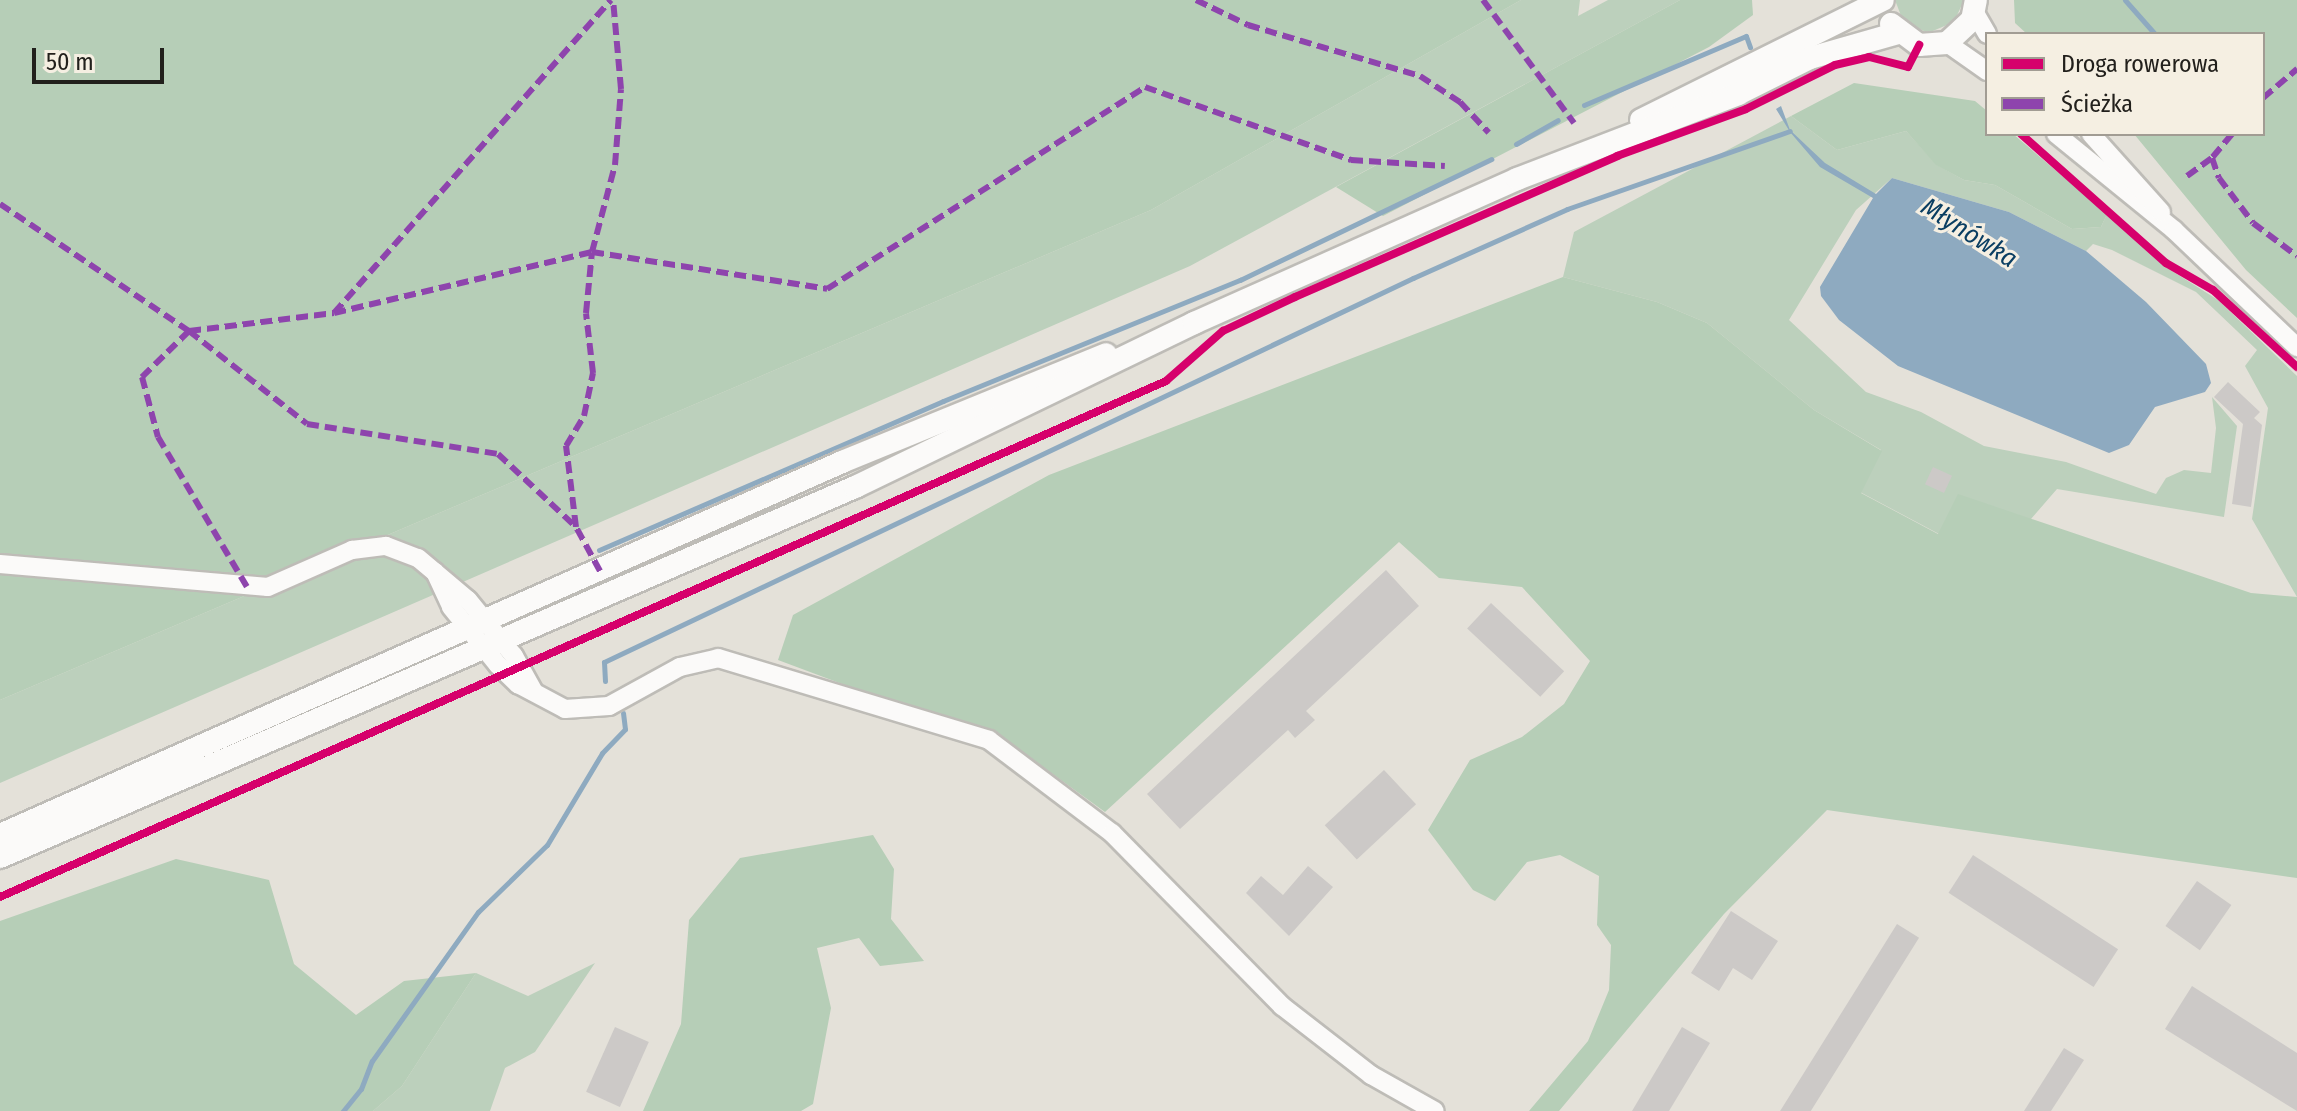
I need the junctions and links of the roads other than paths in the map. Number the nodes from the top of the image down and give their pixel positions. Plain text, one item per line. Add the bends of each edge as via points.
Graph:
1 (1883, 0) edge
2 (1976, 6) edge
3 (1986, 32) edge
4 (1898, 33) junction
5 (1947, 43) junction
6 (1985, 70) edge
7 (2058, 136) edge
8 (2093, 136) edge
9 (1602, 142) junction
10 (2174, 230) junction
11 (1194, 323) junction
12 (2297, 347) edge
13 (0, 564) edge
14 (477, 626) junction
15 (494, 646) junction
16 (0, 835) edge
17 (0, 857) edge
18 (1435, 1111) edge

1 - 4 main road
1 - 9 main road via 1695,90
2 - 3 street
2 - 5 main road via 1965,31
4 - 5 main road via 1919,45
4 - 9 main road via 1810,58 1738,94
5 - 6 street
7 - 10 street
8 - 10 street via 2139,183
9 - 11 main road
10 - 12 street
11 - 14 main road via 934,422
11 - 15 main road via 869,480
13 - 14 street via 268,587 352,550 386,546 418,558 435,572
14 - 15 street
14 - 16 main road
15 - 17 main road
15 - 18 street via 537,696 565,709 609,706 680,667 718,658 989,740 1112,833 1282,1006 1371,1075

